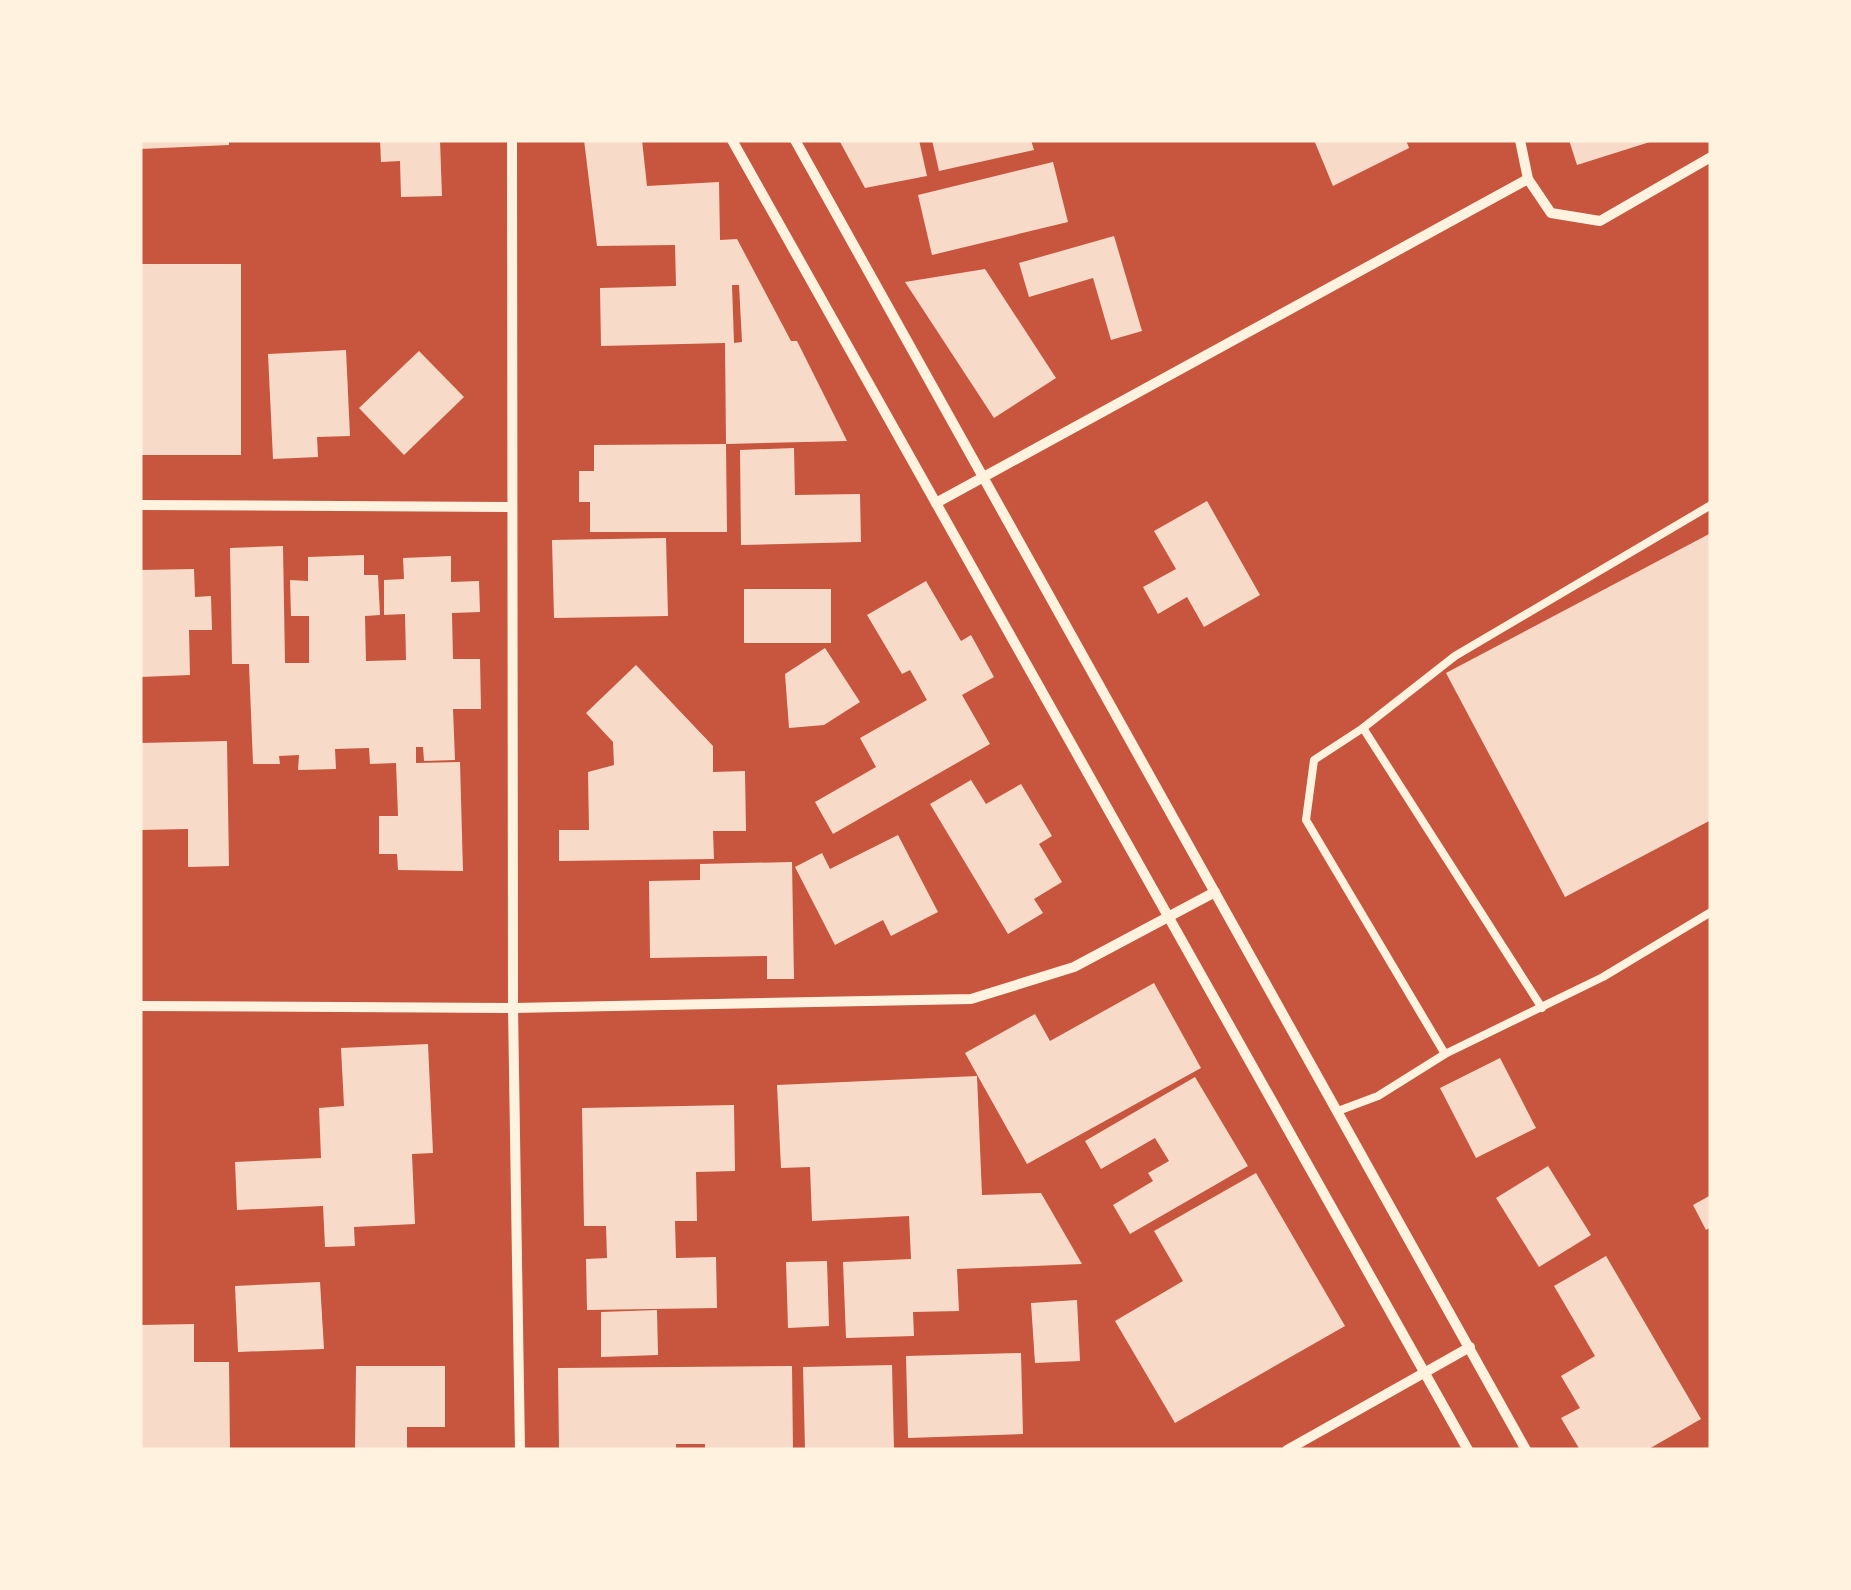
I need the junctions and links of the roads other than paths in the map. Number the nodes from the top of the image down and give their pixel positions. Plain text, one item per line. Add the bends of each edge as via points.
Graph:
1 (512, 140) edge
2 (732, 140) edge
3 (795, 140) edge
4 (1520, 140) edge
5 (1711, 157) edge
6 (1528, 179) junction
7 (982, 475) junction
8 (936, 503) junction
9 (1711, 504) edge
10 (140, 505) edge
11 (512, 507) junction
12 (1364, 728) junction
13 (1215, 892) junction
14 (1711, 912) edge
15 (1172, 917) junction
16 (140, 1006) edge
17 (513, 1008) junction
18 (1542, 1008) junction
19 (1445, 1054) junction
20 (1338, 1111) junction
21 (1470, 1346) junction
22 (1426, 1372) junction
23 (520, 1450) edge
24 (1287, 1450) edge
25 (1468, 1450) edge
26 (1526, 1450) edge

1 - 11 street
2 - 8 street
3 - 7 street
4 - 6 street
5 - 6 street via 1600,221 1551,213
6 - 7 street
7 - 8 street
7 - 13 street
8 - 15 street
9 - 12 lane via 1454,656
10 - 11 street
11 - 17 street
12 - 18 lane
12 - 19 lane via 1314,760 1306,820
13 - 15 street
13 - 20 street
14 - 18 lane
15 - 17 street via 1074,967 971,999
15 - 22 street
16 - 17 street
17 - 23 street
18 - 19 lane
19 - 20 lane via 1378,1096
20 - 21 street
21 - 22 street
21 - 26 street
22 - 24 street
22 - 25 street

